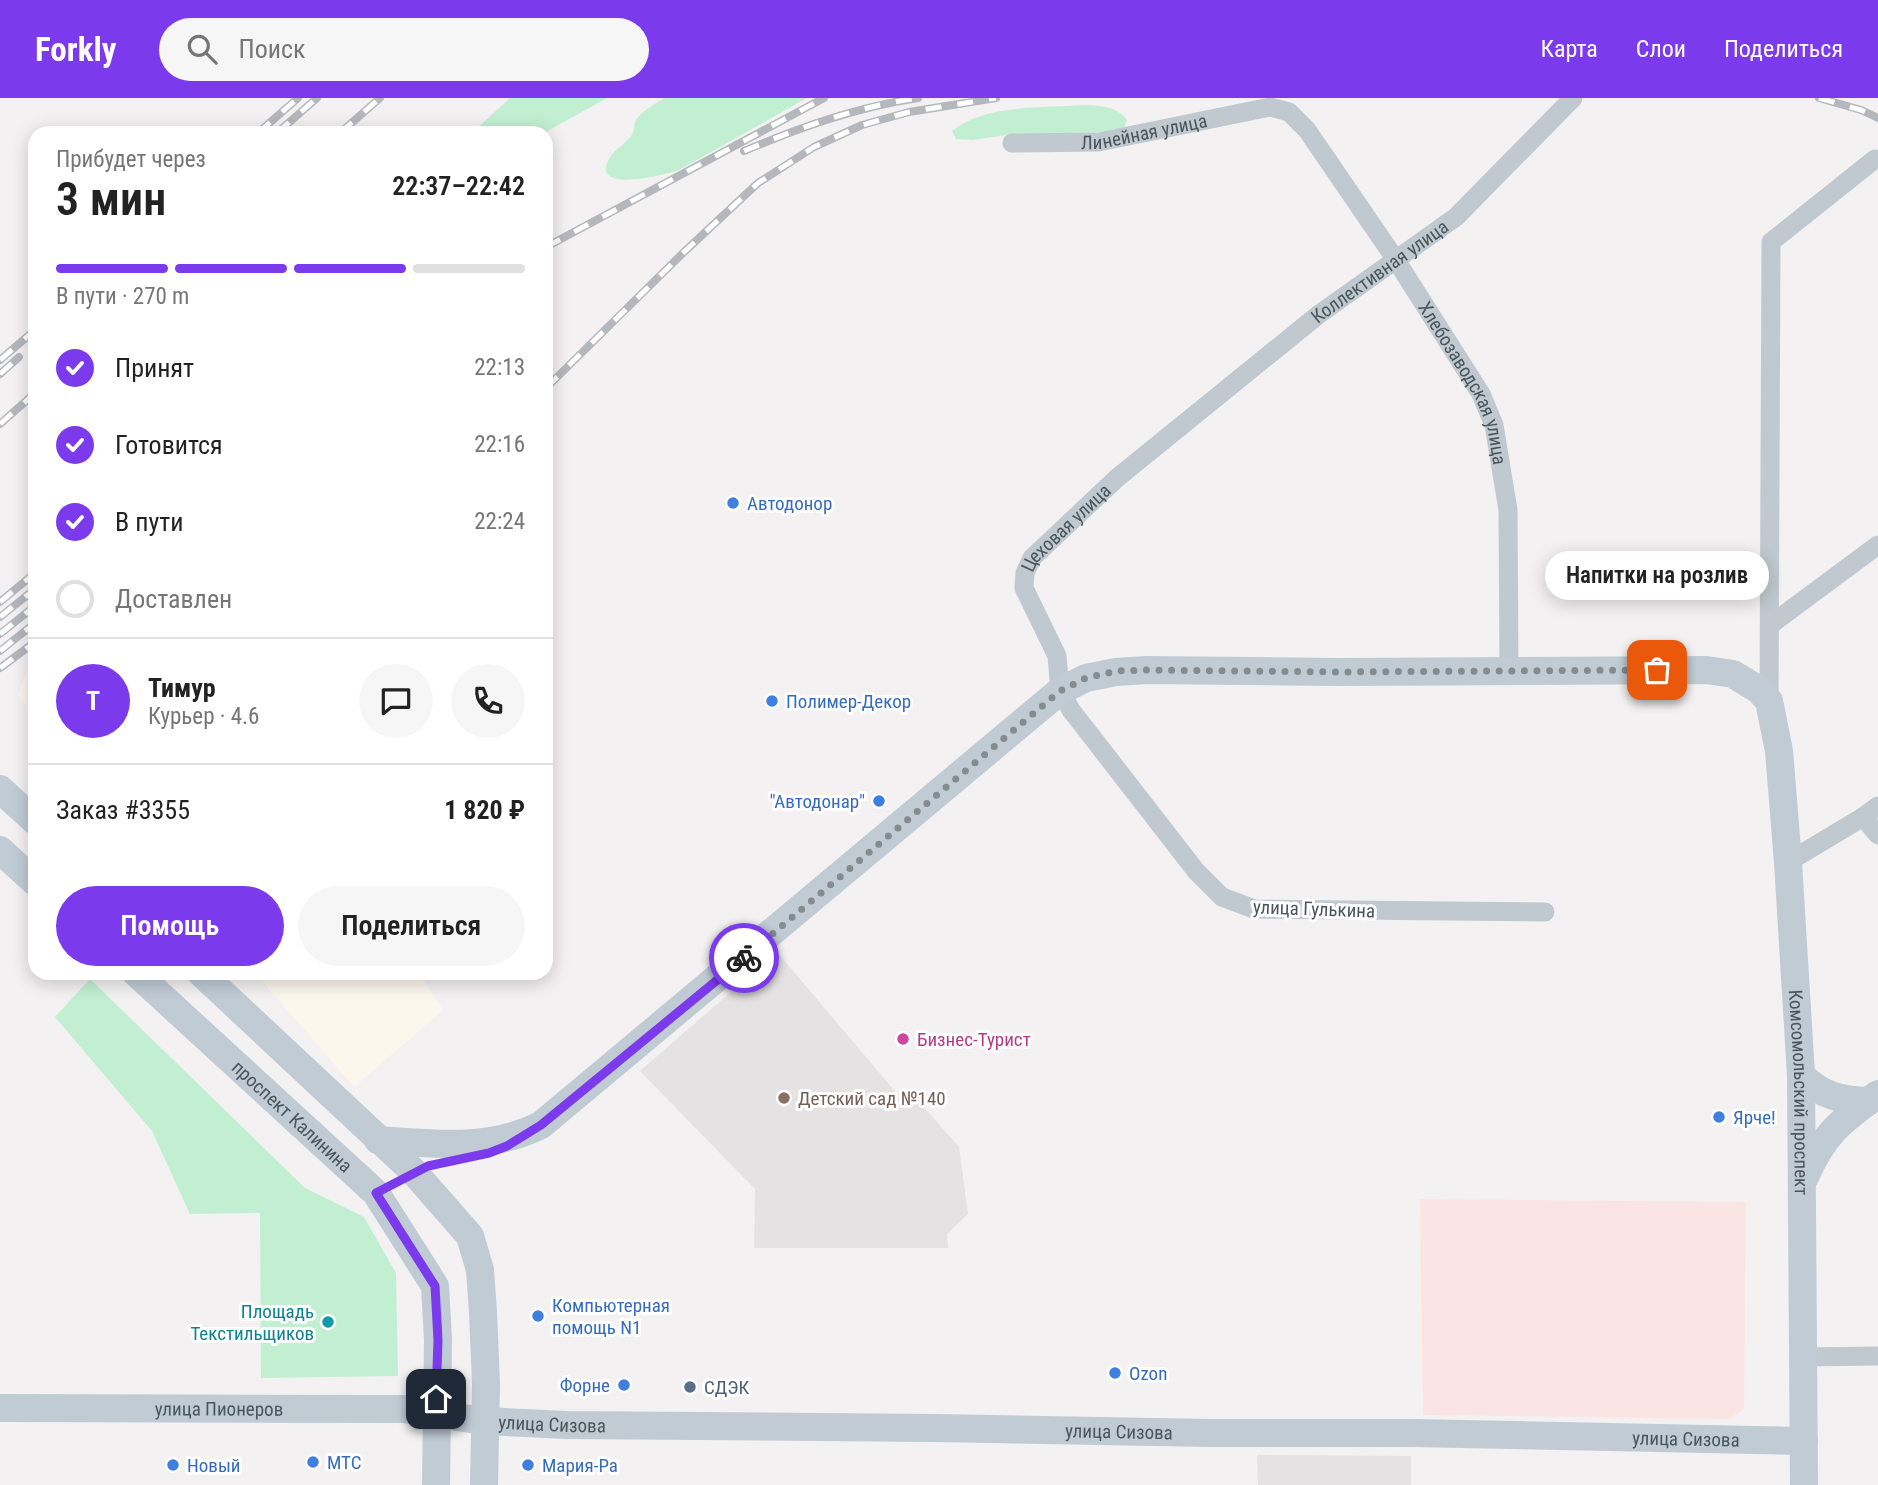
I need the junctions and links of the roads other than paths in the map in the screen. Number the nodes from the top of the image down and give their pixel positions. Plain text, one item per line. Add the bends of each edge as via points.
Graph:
1 (1573, 98) edge
2 (1307, 130) joint
3 (1012, 143) dead end
4 (1875, 159) dead end
5 (1395, 260) junction
6 (1173, 432) joint
7 (1878, 545) edge
8 (1770, 625) junction
9 (1509, 671) junction
10 (1060, 691) junction
11 (1769, 701) junction
12 (0, 789) edge
13 (1871, 811) edge
14 (28, 815) edge
15 (1878, 835) edge
16 (0, 850) edge
17 (1788, 862) junction
18 (28, 876) edge
19 (1545, 912) dead end
20 (144, 980) edge
21 (208, 980) edge
22 (1801, 1074) junction
23 (1874, 1098) edge
24 (523, 1134) junction
25 (378, 1140) junction
26 (346, 1166) junction
27 (413, 1171) junction
28 (1803, 1181) junction
29 (376, 1193) junction
30 (1878, 1356) edge
31 (1804, 1357) junction
32 (0, 1408) edge
33 (436, 1415) junction
34 (484, 1421) junction
35 (1804, 1441) junction
36 (436, 1485) edge
37 (484, 1485) edge
38 (1804, 1485) edge

1 - 5 street, Коллективная улица via 1456,217
2 - 3 street, Линейная улица via 1289,112 1270,107 1099,142
2 - 5 street, Хлебозаводская улица
4 - 8 street via 1771,243
5 - 6 street, Коллективная улица via 1318,315
5 - 9 street, Хлебозаводская улица via 1481,394 1494,425 1508,510
6 - 10 street, Цеховая улица via 1032,558 1024,573 1024,588 1057,656
7 - 8 street
8 - 11 street
9 - 10 main road via 1116,671
9 - 11 main road via 1721,671 1748,681
10 - 19 street, улица Гулькина via 1092,740 1222,897 1254,909
10 - 24 main road via 630,1052 541,1125
11 - 17 main road, Комсомольский проспект via 1779,751
12 - 14 main road
13 - 15 street
13 - 17 street
16 - 18 main road
17 - 22 main road, Комсомольский проспект
20 - 26 main road, проспект Калинина
21 - 25 main road
22 - 23 main road via 1832,1097
22 - 28 main road, Комсомольский проспект
23 - 28 main road via 1836,1126
24 - 25 main road via 469,1143
24 - 27 main road via 489,1153
25 - 26 main road
25 - 27 main road
26 - 29 main road, проспект Калинина
27 - 29 main road
27 - 34 main road via 470,1236 480,1270
28 - 31 main road, Комсомольский проспект
29 - 33 main road, проспект Калинина via 435,1286
30 - 31 street
31 - 35 main road, Комсомольский проспект
32 - 33 main road, улица Пионеров via 403,1409
33 - 34 main road, улица Сизова
33 - 36 main road, проспект Калинина
34 - 35 main road, улица Сизова
34 - 37 main road
35 - 38 main road, Комсомольский проспект

